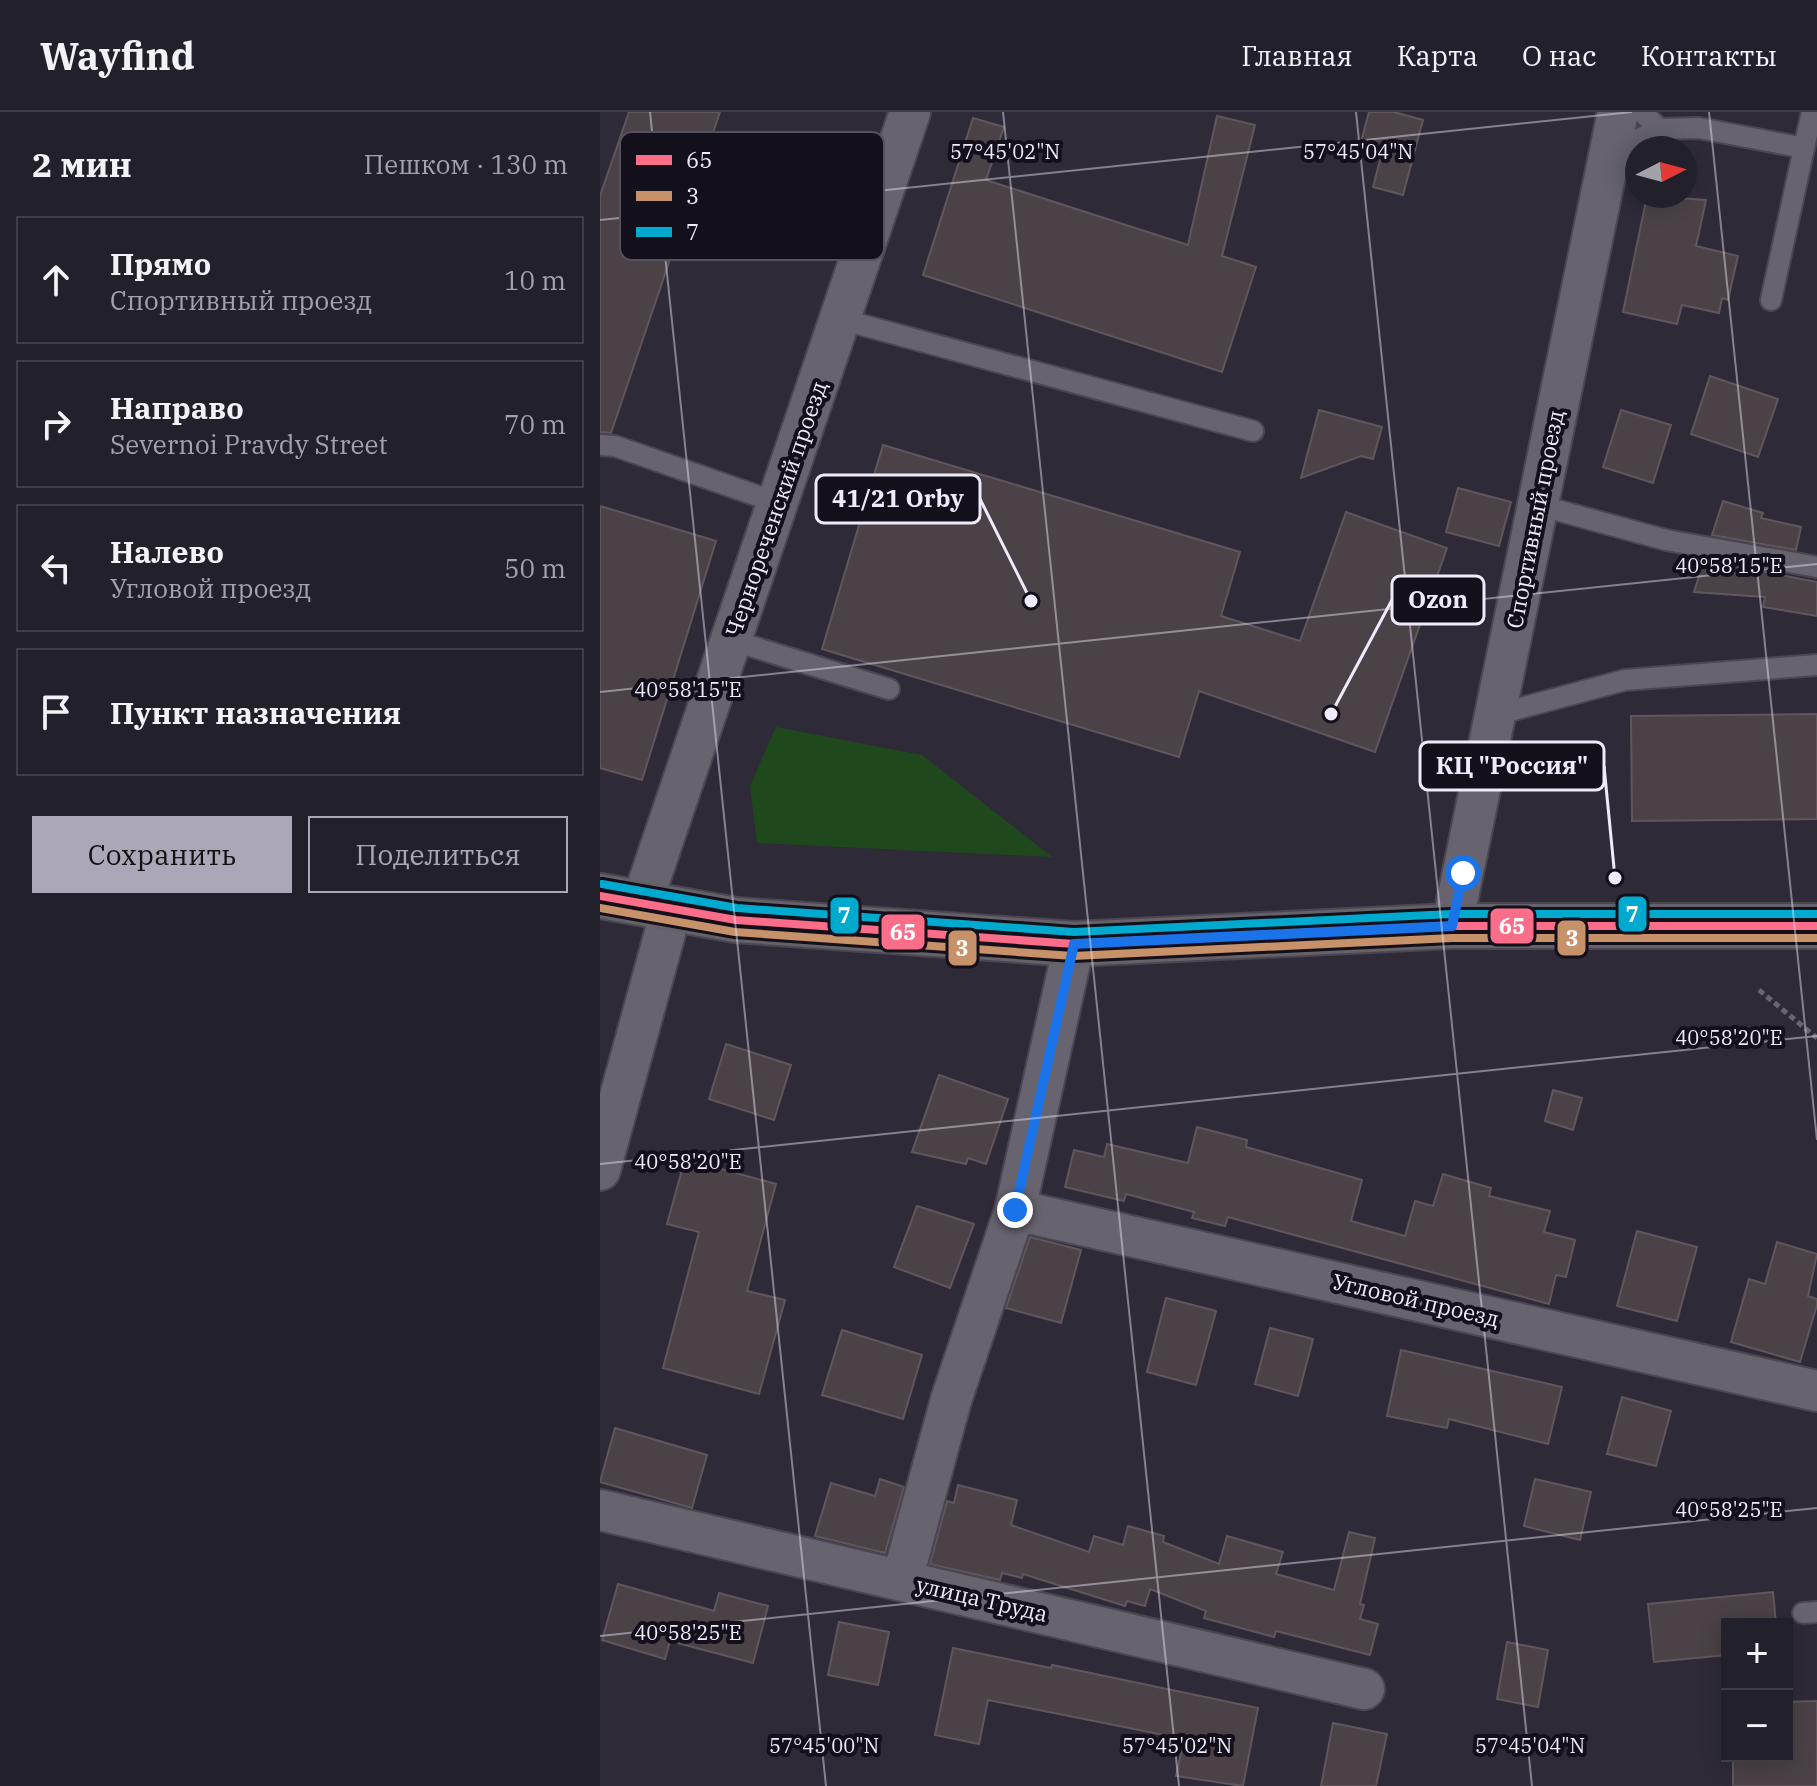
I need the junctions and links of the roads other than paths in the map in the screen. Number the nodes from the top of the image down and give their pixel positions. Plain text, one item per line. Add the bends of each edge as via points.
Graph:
1 (910, 112) edge
2 (1812, 112) edge
3 (1619, 113) edge
4 (1659, 129) junction
5 (1804, 148) junction
6 (1609, 154) junction
7 (884, 189) edge
8 (860, 260) edge
9 (1771, 300) dead end
10 (840, 319) junction
11 (1253, 431) dead end
12 (600, 445) edge
13 (778, 503) junction
14 (1538, 505) junction
15 (1817, 567) edge
16 (731, 640) junction
17 (1817, 665) edge
18 (889, 689) dead end
19 (1495, 715) junction
20 (637, 904) edge
21 (1452, 926) junction
22 (1817, 926) edge
23 (1074, 944) junction
24 (600, 1170) edge
25 (1015, 1210) junction
26 (1817, 1391) edge
27 (600, 1510) edge
28 (902, 1580) junction
29 (1364, 1689) dead end

1 - 7 street, Чернореченский проезд
2 - 5 lane
3 - 4 lane
3 - 6 street, Спортивный проезд
4 - 5 lane via 1699,128
4 - 6 lane
5 - 9 lane
6 - 14 street, Спортивный проезд
8 - 10 street, Чернореченский проезд
10 - 11 lane
10 - 13 street, Чернореченский проезд
12 - 13 lane
13 - 16 street, Чернореченский проезд
14 - 15 lane via 1666,540
14 - 19 street, Спортивный проезд
16 - 18 lane
16 - 20 street, Чернореченский проезд
17 - 19 lane via 1625,680
19 - 21 street, Спортивный проезд
20 - 23 main road via 736,920
20 - 24 street, Чернореченский проезд
21 - 22 main road
21 - 23 main road
23 - 25 street
25 - 26 street, Угловой проезд
25 - 28 street via 951,1400
27 - 28 street, улица Труда
28 - 29 street, улица Труда

